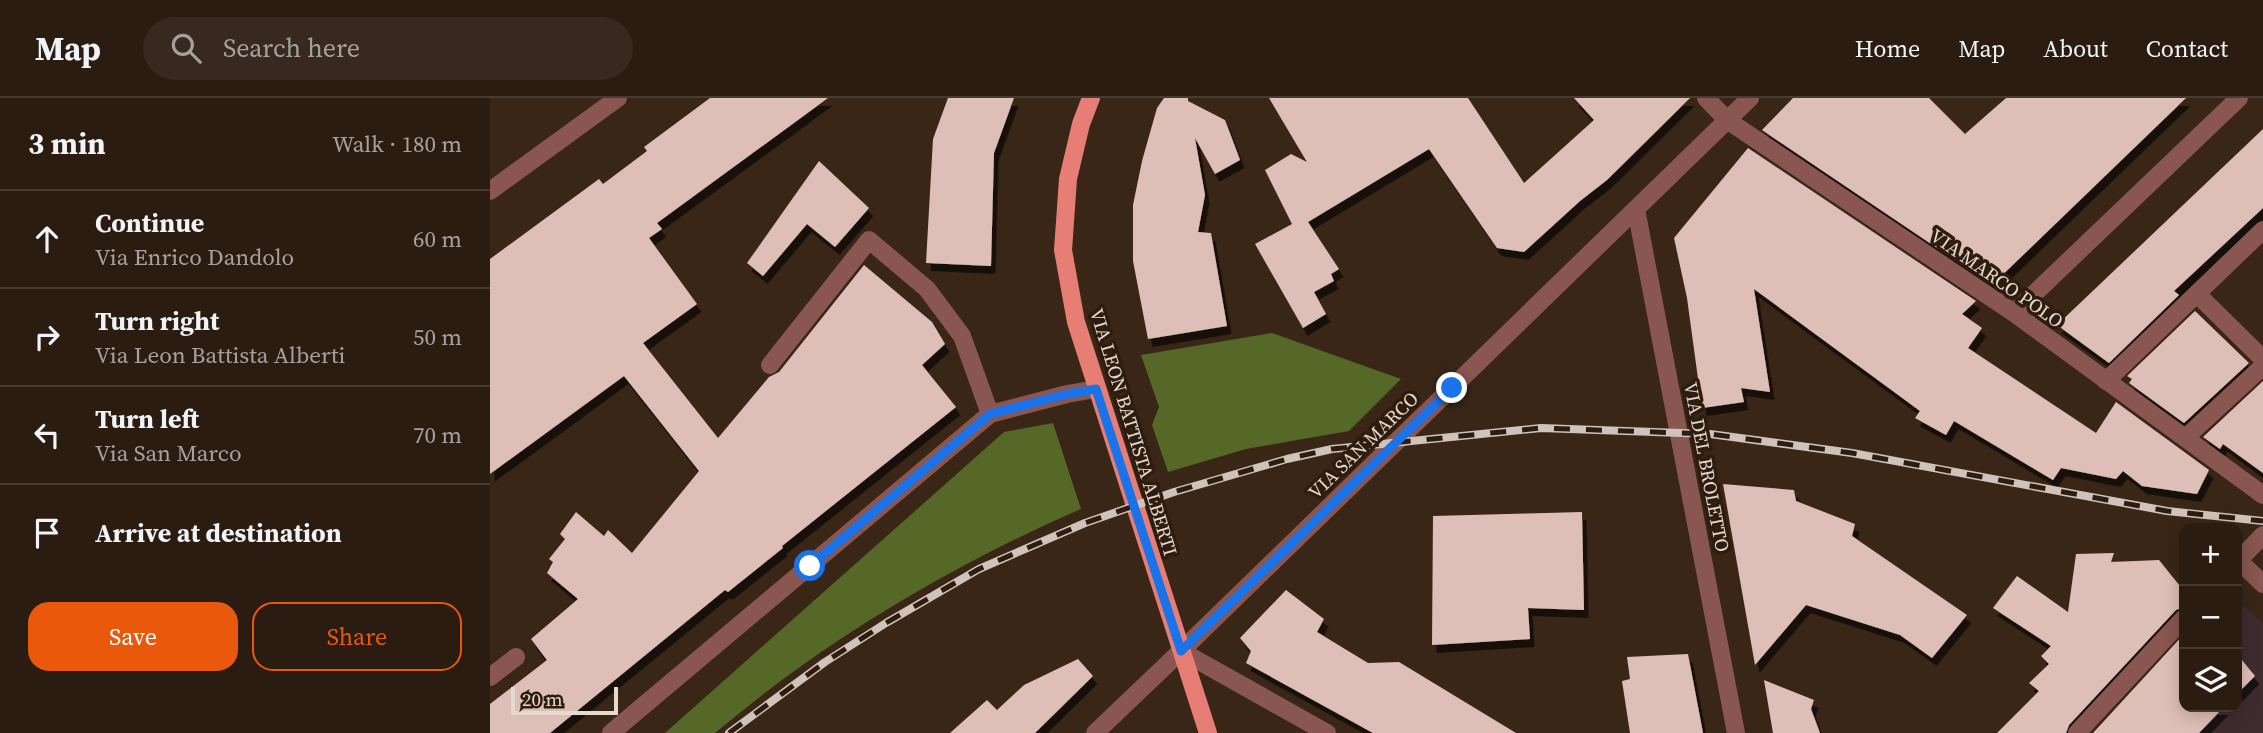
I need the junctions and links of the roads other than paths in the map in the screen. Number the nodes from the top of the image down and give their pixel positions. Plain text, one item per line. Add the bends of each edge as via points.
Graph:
1 (618, 98) edge
2 (1091, 98) edge
3 (1706, 98) edge
4 (1750, 98) edge
5 (2239, 98) edge
6 (1727, 120) junction
7 (490, 191) edge
8 (1636, 209) junction
9 (2263, 230) edge
10 (2197, 294) junction
11 (2014, 313) junction
12 (2263, 359) edge
13 (770, 365) dead end
14 (2263, 366) edge
15 (2106, 381) junction
16 (1096, 389) junction
17 (990, 414) junction
18 (2185, 438) junction
19 (2263, 495) edge
20 (2263, 535) edge
21 (2242, 556) edge
22 (2242, 565) edge
23 (2263, 584) edge
24 (2179, 623) edge
25 (1181, 651) junction
26 (516, 657) dead end
27 (490, 677) edge
28 (611, 733) edge
29 (1095, 733) edge
30 (1208, 733) edge
31 (1327, 733) edge
32 (1736, 733) edge
33 (2077, 733) edge

1 - 7 street
2 - 16 main road, VIA LEON BATTISTA ALBERTI via 1068,178 1063,250 1076,322
3 - 6 street, VIA MARCO POLO
4 - 6 street, VIA SAN MARCO
5 - 11 street
6 - 8 street, VIA SAN MARCO
6 - 11 street, VIA MARCO POLO
8 - 25 street, VIA SAN MARCO
8 - 32 street, VIA DEL BROLETTO
9 - 10 street
10 - 12 street
10 - 15 street
11 - 15 street, VIA MARCO POLO
13 - 17 street via 869,240 927,289 962,337
14 - 18 street
15 - 18 street, VIA MARCO POLO
16 - 17 street
16 - 25 main road, VIA LEON BATTISTA ALBERTI
17 - 28 street
18 - 19 street, VIA MARCO POLO
20 - 21 street
22 - 23 street
24 - 33 street
25 - 29 street, VIA SAN MARCO
25 - 30 main road, VIA LEON BATTISTA ALBERTI
25 - 31 street
26 - 27 street

